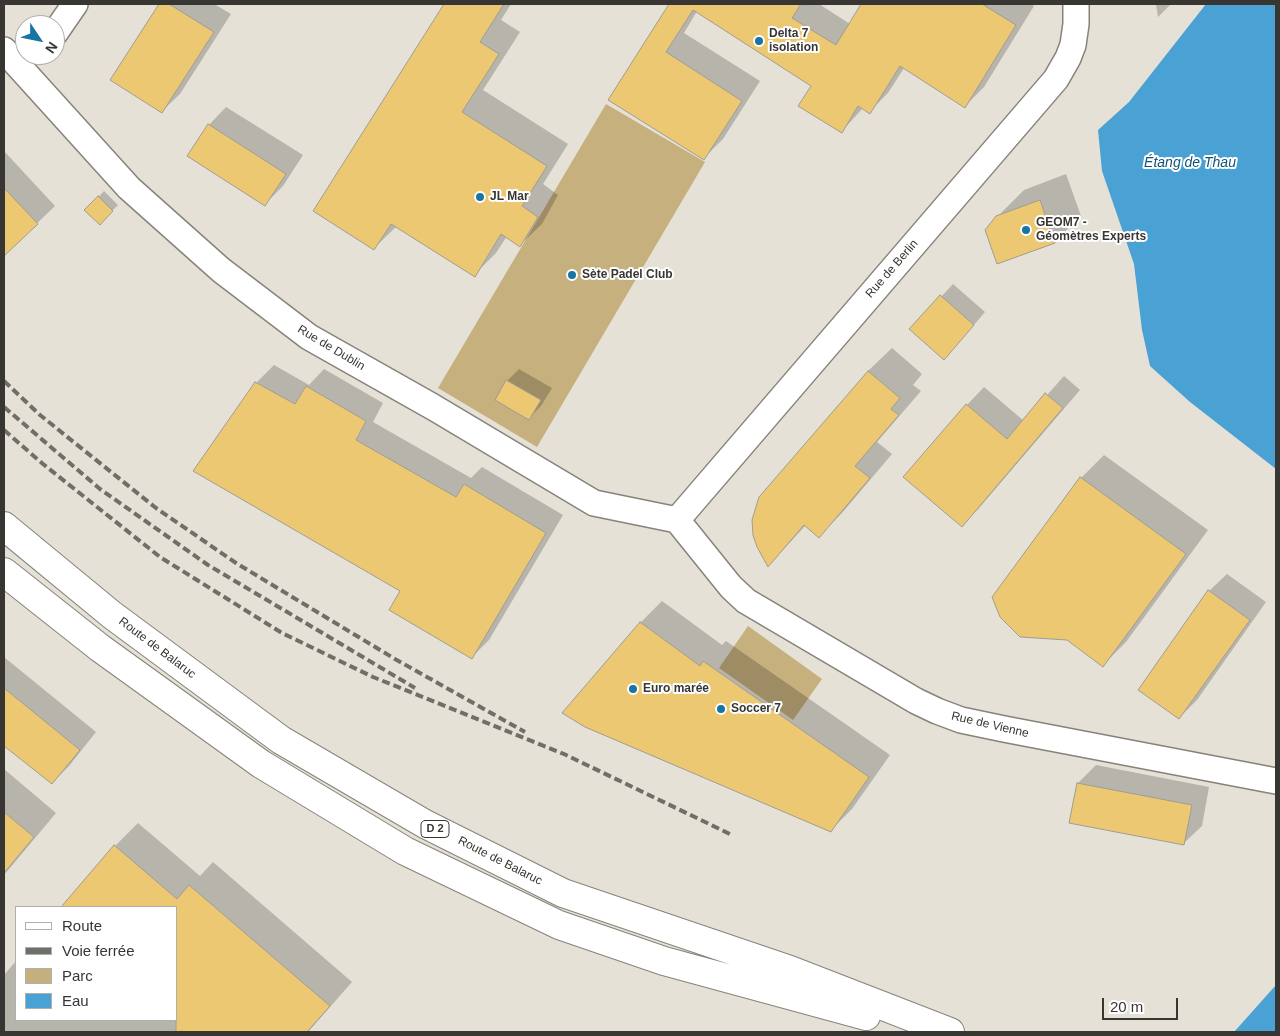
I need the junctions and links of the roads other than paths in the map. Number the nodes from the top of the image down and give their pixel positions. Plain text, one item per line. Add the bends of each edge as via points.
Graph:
1 (76, 4) edge
2 (1076, 4) edge
3 (65, 19) edge
4 (30, 65) edge
5 (677, 520) junction
6 (4, 526) edge
7 (4, 572) edge
8 (1276, 781) edge
9 (922, 1032) edge
10 (950, 1032) edge

1 - 3 street
2 - 5 street, Rue de Berlin via 1073,45 1056,79
4 - 5 street, Rue de Dublin via 129,188 221,270 309,337 594,503
5 - 8 street, Rue de Vienne via 746,601 937,712 1004,729
6 - 10 main road, Route de Balaruc / D 2 via 112,615 281,740 425,824 563,893 790,970
7 - 9 main road via 100,648 260,764 404,851 559,925 664,961

